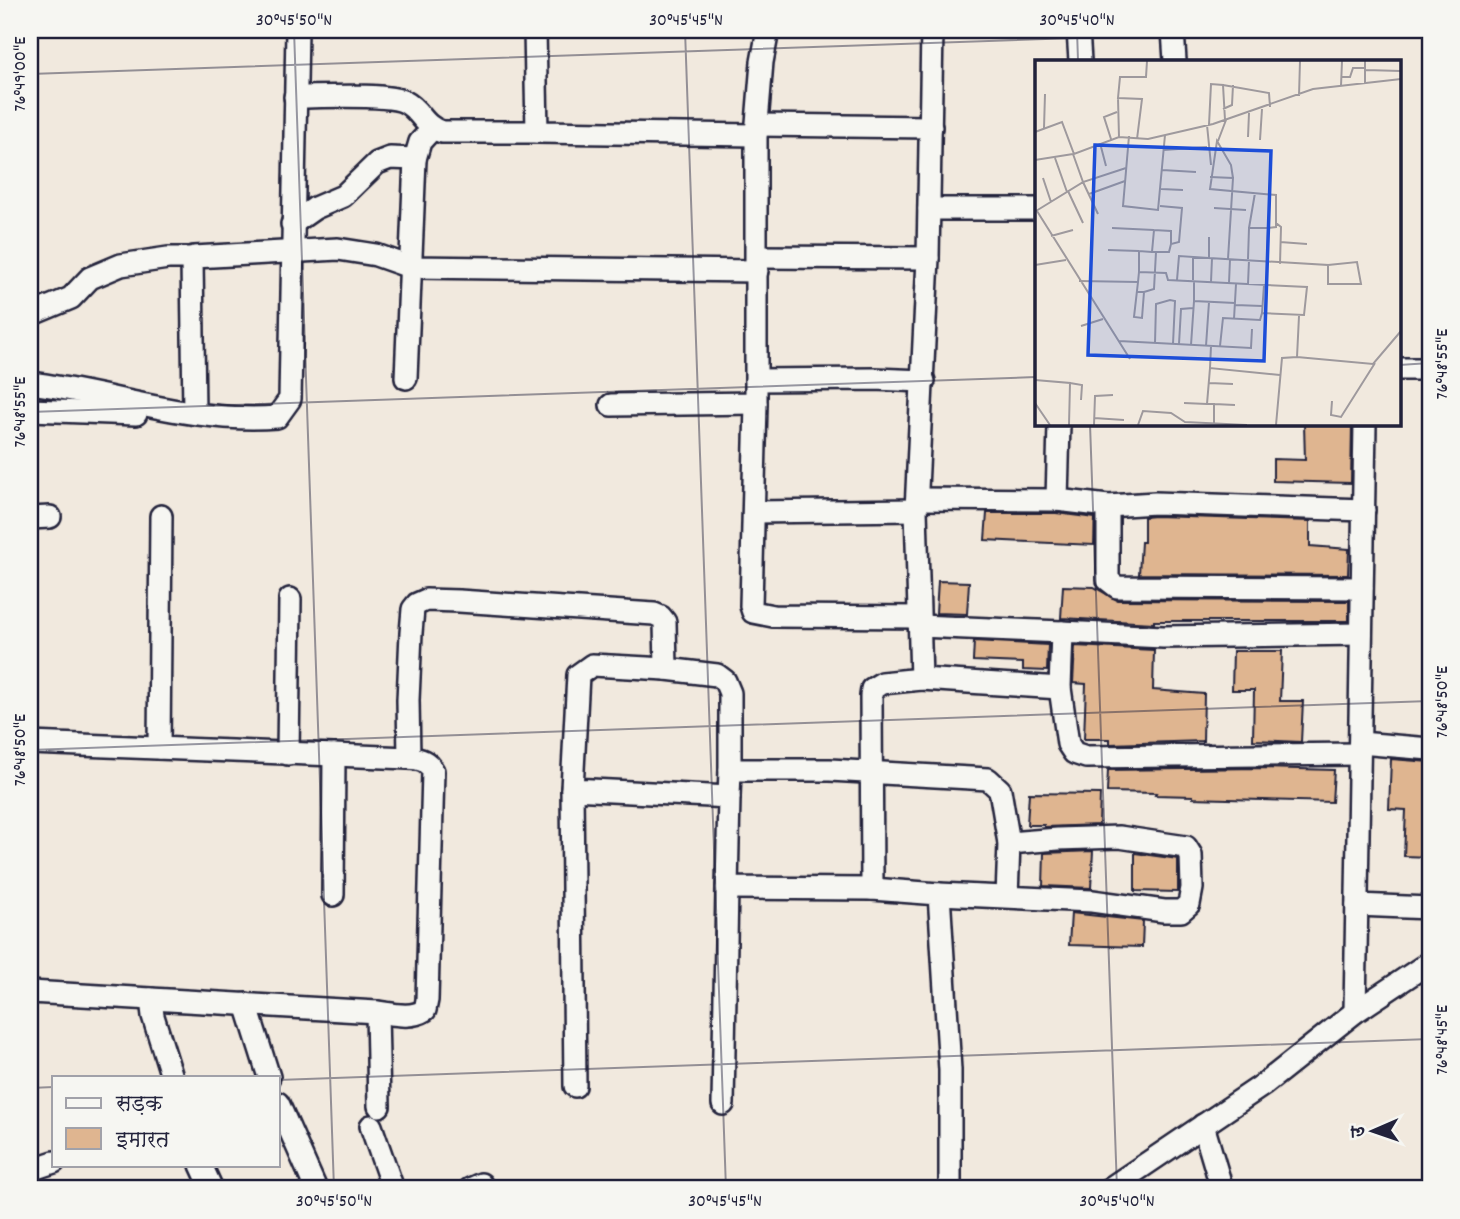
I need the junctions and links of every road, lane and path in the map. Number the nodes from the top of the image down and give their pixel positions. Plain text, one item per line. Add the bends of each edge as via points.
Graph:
1 (297, 30) edge
2 (535, 30) edge
3 (768, 30) edge
4 (932, 30) edge
5 (1078, 30) edge
6 (1173, 30) edge
7 (1080, 60) edge
8 (1175, 60) edge
9 (295, 97) junction
10 (931, 127) junction
11 (432, 129) junction
12 (757, 130) junction
13 (537, 132) junction
14 (415, 159) junction
15 (929, 209) junction
16 (1035, 209) edge
17 (292, 224) junction
18 (292, 253) junction
19 (192, 258) junction
20 (928, 258) junction
21 (757, 264) junction
22 (410, 267) junction
23 (30, 315) edge
24 (1400, 369) edge
25 (1430, 369) edge
26 (406, 378) dead end
27 (755, 380) junction
28 (924, 381) junction
29 (30, 383) edge
30 (756, 403) junction
31 (611, 405) dead end
32 (162, 408) junction
33 (30, 410) edge
34 (194, 413) junction
35 (1059, 425) edge
36 (1365, 425) edge
37 (1057, 500) junction
38 (917, 505) junction
39 (1108, 506) junction
40 (1364, 510) junction
41 (754, 512) junction
42 (161, 516) dead end
43 (1362, 588) junction
44 (290, 599) dead end
45 (919, 622) junction
46 (1062, 632) junction
47 (1362, 634) junction
48 (666, 669) junction
49 (922, 679) junction
50 (1060, 688) junction
51 (30, 743) edge
52 (159, 748) junction
53 (1359, 748) junction
54 (1430, 749) edge
55 (288, 754) junction
56 (334, 755) junction
57 (410, 758) junction
58 (730, 770) junction
59 (873, 771) junction
60 (572, 789) junction
61 (729, 797) junction
62 (1009, 843) junction
63 (727, 888) junction
64 (872, 889) junction
65 (939, 894) junction
66 (333, 895) dead end
67 (1007, 897) junction
68 (1357, 905) junction
69 (1430, 908) edge
70 (1430, 962) edge
71 (30, 992) edge
72 (151, 999) junction
73 (246, 1004) junction
74 (377, 1012) junction
75 (1355, 1012) junction
76 (172, 1076) edge
77 (269, 1076) edge
78 (575, 1086) dead end
79 (723, 1104) dead end
80 (379, 1106) dead end
81 (280, 1108) edge
82 (1203, 1125) junction
83 (371, 1126) dead end
84 (52, 1163) edge
85 (201, 1166) edge
86 (30, 1171) edge
87 (212, 1189) edge
88 (316, 1189) edge
89 (393, 1189) edge
90 (950, 1189) edge
91 (1109, 1189) edge
92 (1223, 1189) edge

1 - 9 street
2 - 13 street
3 - 12 street
4 - 10 street
5 - 7 street
6 - 8 street
9 - 11 street via 404,101
9 - 17 street
10 - 12 street
10 - 15 street
11 - 13 street
11 - 14 street via 420,142
12 - 13 street
12 - 21 street
14 - 17 street via 390,158 377,163 343,196
14 - 22 street
15 - 16 street
15 - 20 street
17 - 18 street
18 - 19 street
18 - 22 street via 356,251
18 - 34 street via 290,399 277,416
19 - 23 street via 121,265 90,278 71,298
19 - 34 street
20 - 21 street
20 - 28 street
21 - 22 street
21 - 27 street
22 - 26 street
24 - 25 street
27 - 28 street
27 - 30 street
28 - 38 street
29 - 32 street
30 - 31 street
30 - 41 street
32 - 33 street via 145,415
32 - 34 street
35 - 37 street
36 - 40 street
37 - 38 street
37 - 39 street
38 - 41 street
38 - 45 street
39 - 40 street via 1155,503
39 - 43 street via 1108,579 1117,587
40 - 43 street
41 - 45 street via 753,612
42 - 52 street
43 - 47 street
44 - 55 street
45 - 46 street
45 - 49 street
46 - 47 street via 1163,637
46 - 50 street
47 - 53 street
48 - 57 street via 665,622 654,614 426,600 413,609
48 - 58 street via 717,675 725,681 730,693
48 - 60 street via 592,665 578,675
49 - 50 street
49 - 59 street via 882,683 872,689
50 - 53 street via 1068,744 1074,753 1086,757
51 - 52 street
52 - 55 street
53 - 54 street
53 - 68 street
55 - 56 street
56 - 57 street
56 - 66 street
57 - 74 street via 430,764 433,771 427,1000 425,1010 418,1014
58 - 59 street
58 - 61 street
59 - 62 street via 988,779 1000,790
59 - 64 street
60 - 61 street
60 - 78 street
61 - 63 street
62 - 67 street
62 - 67 street via 1119,837 1186,847 1191,855 1192,888 1189,904 1181,911
63 - 64 street
63 - 79 street
64 - 65 street
65 - 67 street
65 - 90 street via 950,1069
68 - 69 street
68 - 75 street
70 - 75 street
71 - 72 street
72 - 73 street
72 - 76 street
73 - 74 street
73 - 77 street
74 - 80 street
75 - 82 street via 1263,1085
81 - 88 street
82 - 91 street
82 - 92 street
83 - 89 street
84 - 86 street
85 - 87 street

